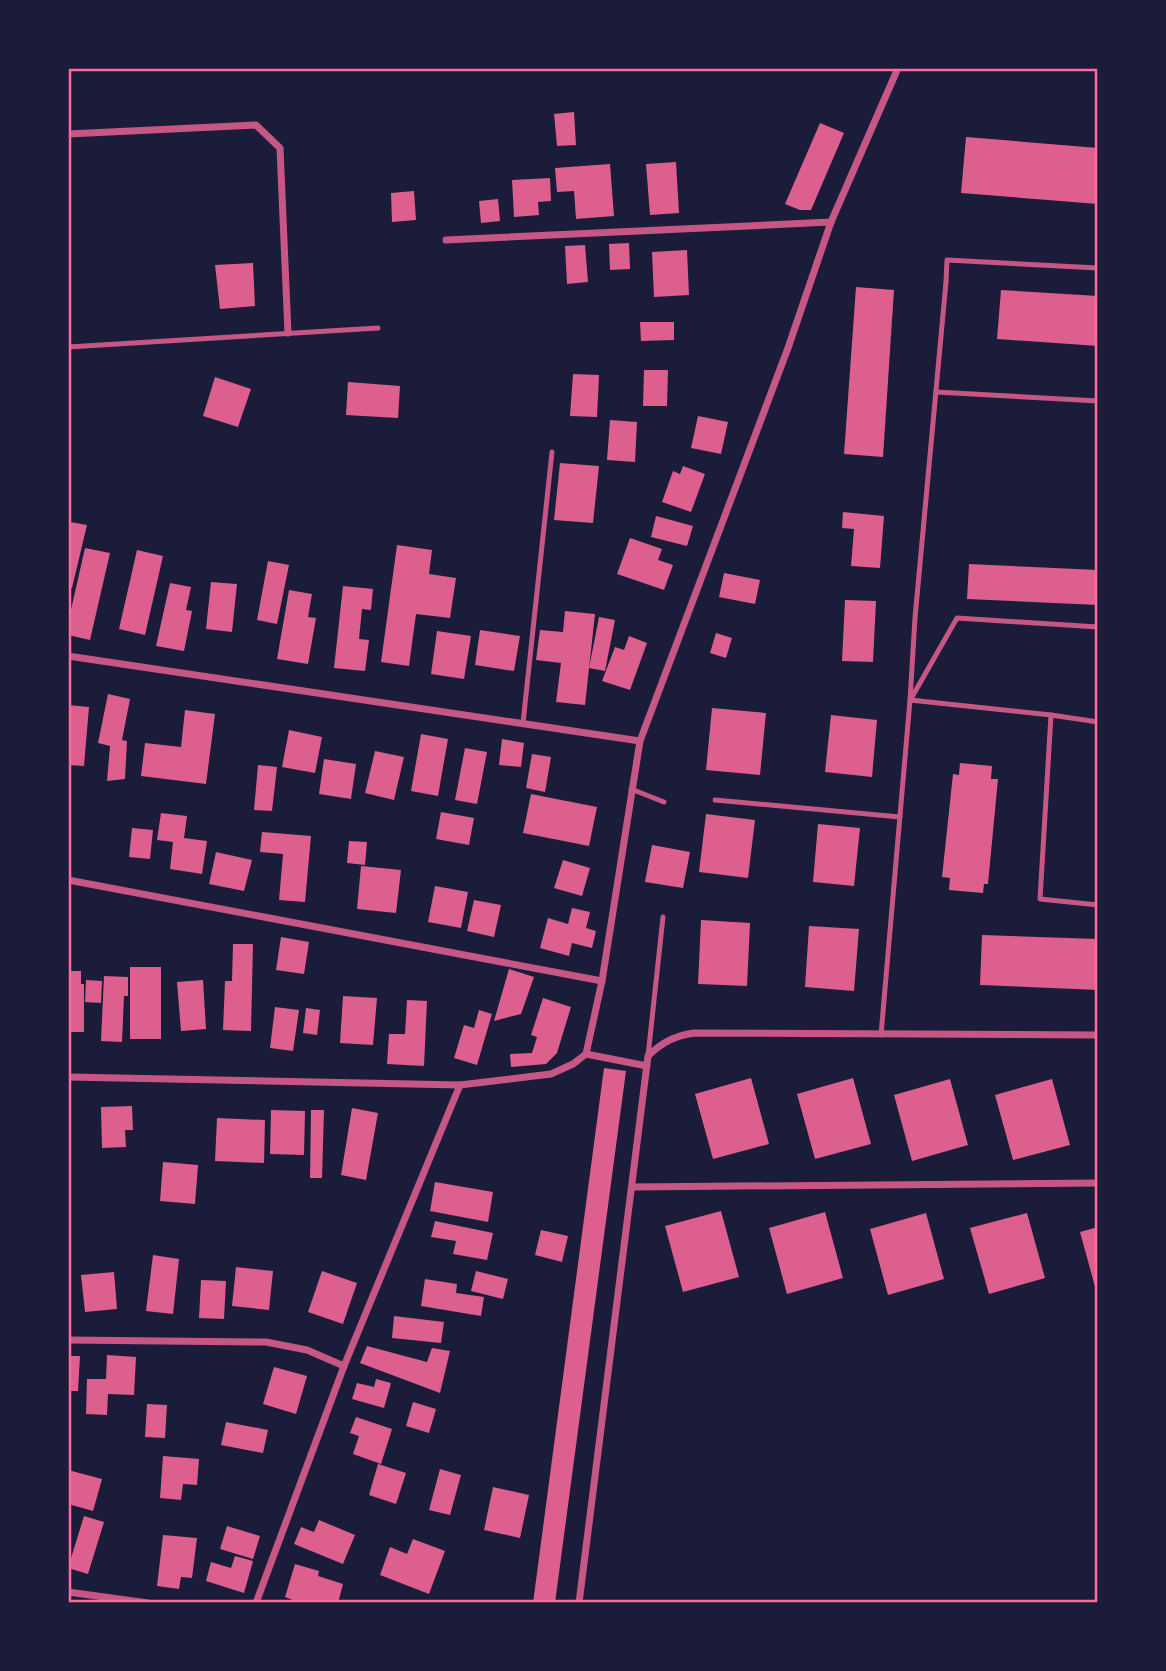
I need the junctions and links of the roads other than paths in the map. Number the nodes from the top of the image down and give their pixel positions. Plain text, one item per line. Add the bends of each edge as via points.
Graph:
1 (898, 68) edge
2 (68, 134) edge
3 (831, 222) junction
4 (446, 240) dead end
5 (1098, 268) edge
6 (378, 328) dead end
7 (288, 333) junction
8 (68, 347) edge
9 (936, 392) junction
10 (1098, 401) edge
11 (552, 452) dead end
12 (1098, 627) edge
13 (68, 656) edge
14 (911, 701) junction
15 (1051, 715) junction
16 (1098, 722) edge
17 (523, 723) junction
18 (639, 741) junction
19 (632, 789) junction
20 (715, 800) dead end
21 (664, 802) dead end
22 (901, 817) junction
23 (68, 880) edge
24 (1098, 905) edge
25 (663, 918) dead end
26 (602, 981) junction
27 (881, 1035) junction
28 (1098, 1035) edge
29 (586, 1054) junction
30 (648, 1056) junction
31 (647, 1066) junction
32 (68, 1077) edge
33 (460, 1085) junction
34 (1098, 1183) edge
35 (632, 1188) junction
36 (68, 1340) edge
37 (345, 1366) junction
38 (68, 1591) edge
39 (148, 1603) edge
40 (256, 1603) edge
41 (579, 1603) edge

1 - 3 street
2 - 7 street via 256,125 280,148
3 - 4 street
3 - 18 street
5 - 9 lane via 947,260
6 - 7 lane
7 - 8 lane
9 - 10 lane
9 - 14 lane
11 - 17 lane
12 - 14 lane via 957,618
13 - 17 street
14 - 15 lane
14 - 22 lane
15 - 16 lane
15 - 24 lane via 1040,899
17 - 18 street
18 - 19 street
19 - 21 lane
19 - 26 street
20 - 22 lane
22 - 27 lane
23 - 26 street
25 - 30 lane
26 - 29 street
27 - 28 street
27 - 30 street via 694,1033 666,1041
29 - 31 street
29 - 33 street via 551,1074
30 - 31 street
31 - 35 street
32 - 33 street
33 - 37 street
34 - 35 street
35 - 41 street
36 - 37 street via 267,1342 307,1350
37 - 40 street
38 - 39 street

